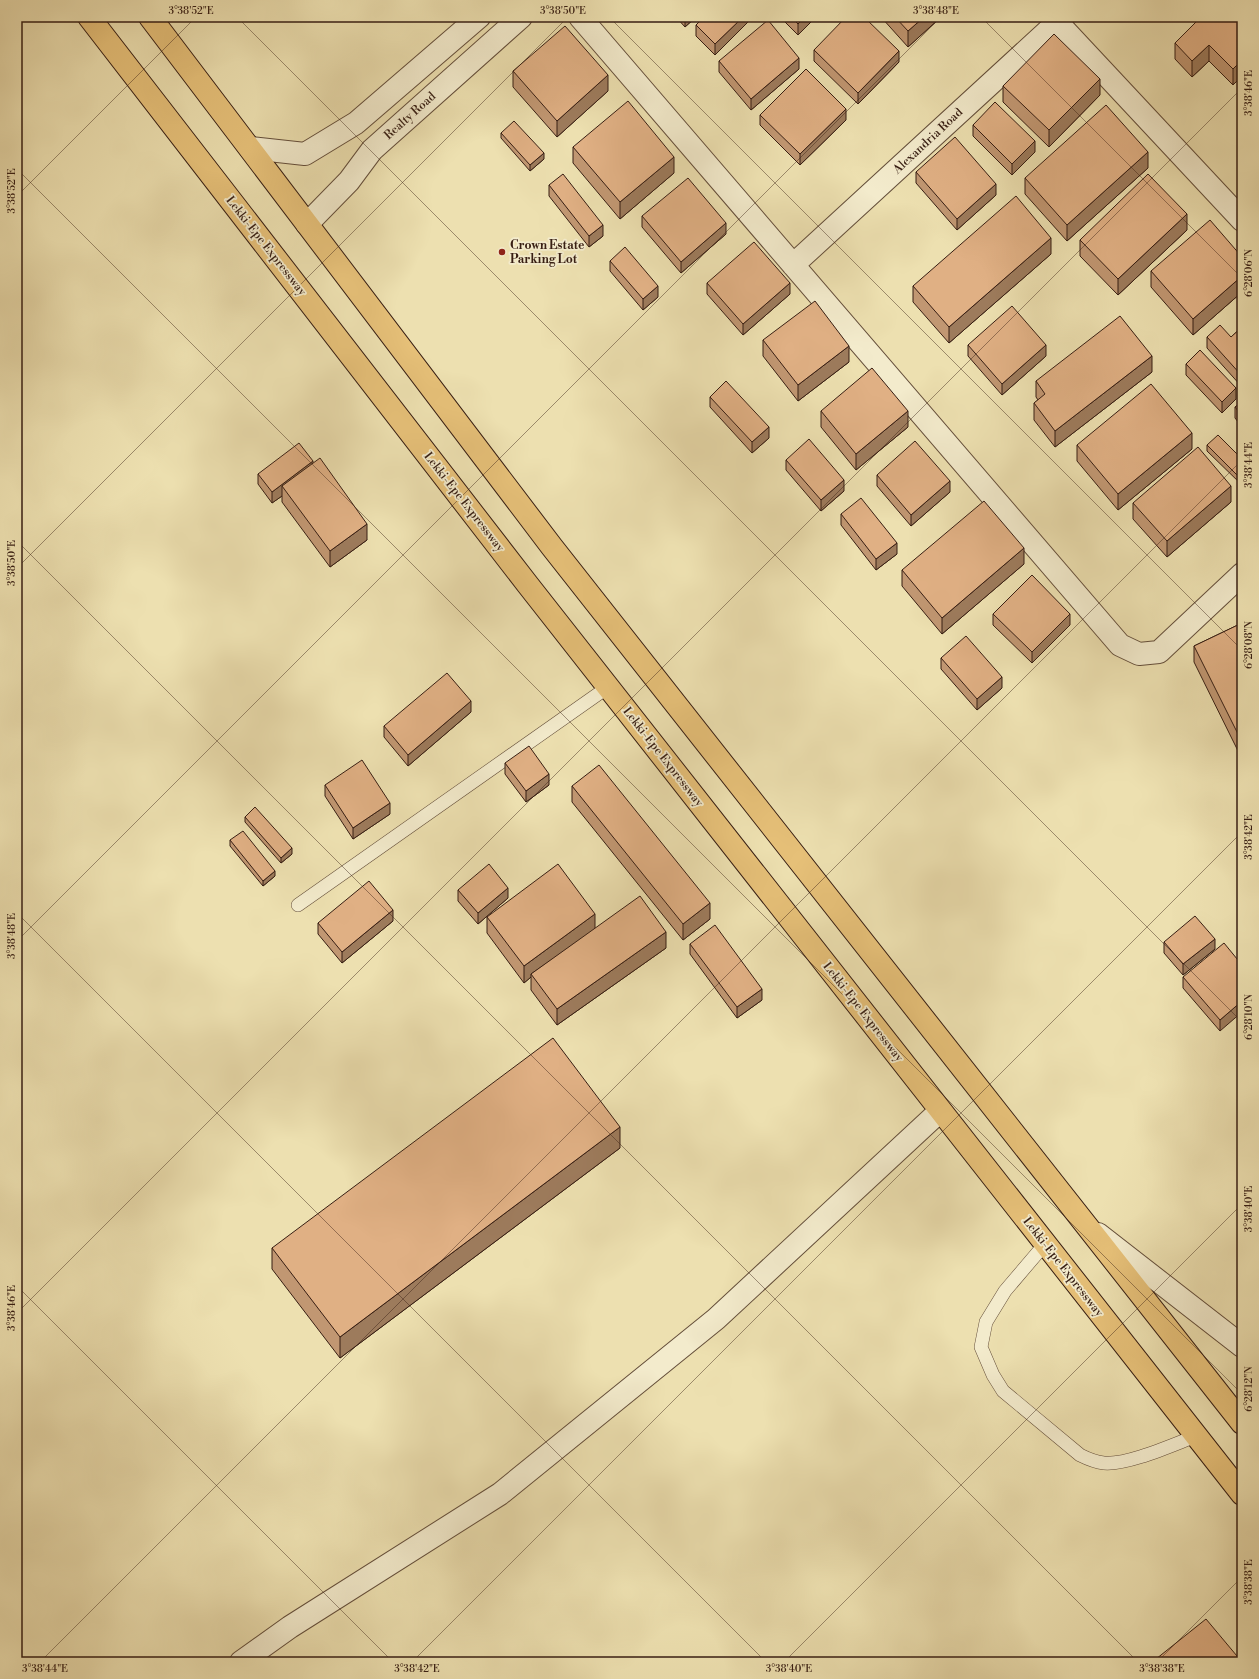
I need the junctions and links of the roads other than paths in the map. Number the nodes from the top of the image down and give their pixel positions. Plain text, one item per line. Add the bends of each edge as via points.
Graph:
1 (89, 17) edge
2 (150, 17) edge
3 (479, 17) edge
4 (521, 17) edge
5 (580, 17) edge
6 (1060, 20) edge
7 (250, 148) junction
8 (1242, 220) edge
9 (307, 224) junction
10 (793, 266) junction
11 (1242, 574) edge
12 (608, 687) junction
13 (298, 905) dead end
14 (940, 1111) junction
15 (1089, 1227) junction
16 (1045, 1244) junction
17 (1242, 1346) edge
18 (1242, 1423) edge
19 (1196, 1436) junction
20 (1242, 1494) edge
21 (241, 1662) edge

1 - 12 highway, Lekki-Epe Expressway
2 - 7 highway
3 - 7 street via 356,123 305,154
4 - 9 street, Realty Road via 372,150 349,181
5 - 10 street
6 - 8 street
6 - 10 street, Alexandria Road
7 - 9 highway
9 - 15 highway via 552,547
10 - 11 street via 1120,645 1140,654 1159,652
12 - 13 lane
12 - 14 highway, Lekki-Epe Expressway
14 - 16 highway, Lekki-Epe Expressway
14 - 21 street via 716,1318 500,1494 290,1627
15 - 17 street
15 - 18 highway
16 - 19 highway, Lekki-Epe Expressway
16 - 19 lane via 1005,1291 986,1322 982,1347 992,1375 1003,1391 1080,1455 1093,1461 1106,1463 1129,1460
19 - 20 highway, Lekki-Epe Expressway

